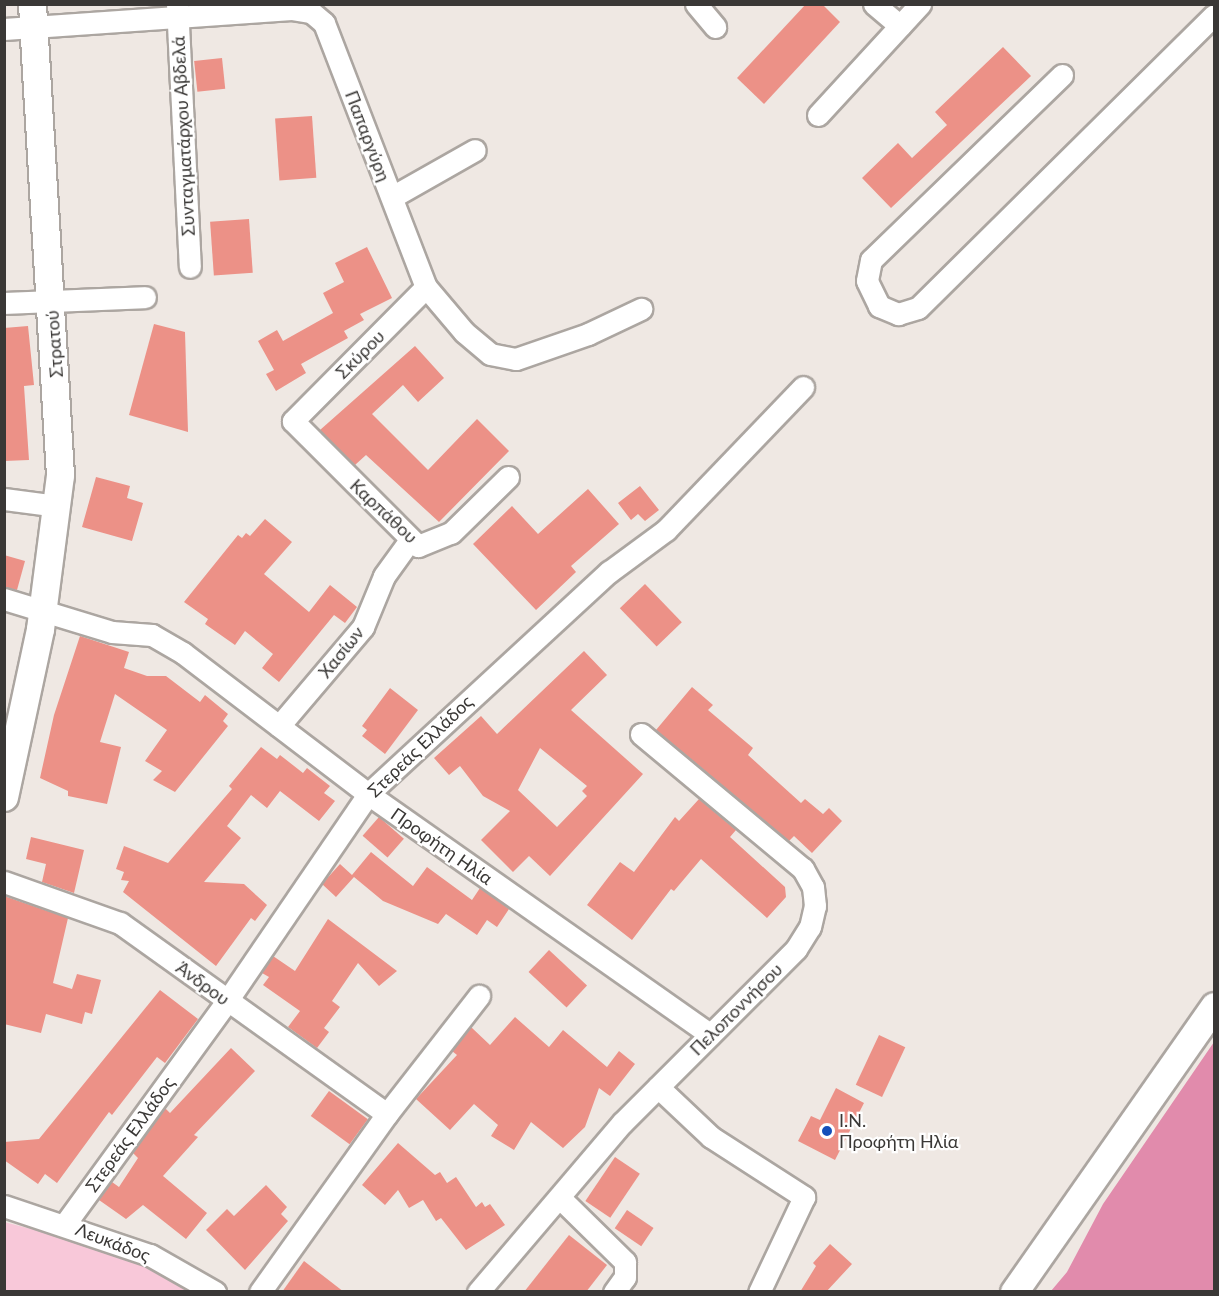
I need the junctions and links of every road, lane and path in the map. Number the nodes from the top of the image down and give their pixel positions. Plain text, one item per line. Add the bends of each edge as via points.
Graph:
1 (696, 4) edge
2 (874, 4) edge
3 (920, 4) edge
4 (177, 11) edge
5 (1215, 15) edge
6 (33, 16) edge
7 (900, 26) junction
8 (715, 27) dead end
9 (4, 28) edge
10 (1062, 75) dead end
11 (818, 115) dead end
12 (475, 150) dead end
13 (392, 197) junction
14 (190, 267) dead end
15 (426, 287) junction
16 (145, 297) dead end
17 (51, 301) junction
18 (4, 303) edge
19 (641, 309) dead end
20 (803, 387) dead end
21 (293, 421) joint
22 (508, 477) dead end
23 (4, 500) edge
24 (58, 506) junction
25 (410, 540) junction
26 (4, 599) edge
27 (43, 609) junction
28 (279, 726) junction
29 (640, 734) dead end
30 (10, 749) edge
31 (368, 794) junction
32 (4, 797) edge
33 (4, 882) edge
34 (479, 996) dead end
35 (227, 1001) junction
36 (1215, 1006) edge
37 (710, 1034) junction
38 (658, 1087) junction
39 (387, 1114) junction
40 (561, 1199) junction
41 (4, 1206) edge
42 (65, 1224) junction
43 (215, 1292) edge
44 (260, 1292) edge
45 (478, 1292) edge
46 (614, 1292) edge
47 (759, 1292) edge
48 (1014, 1292) edge

1 - 8 street
2 - 7 street
3 - 7 street
4 - 6 street, Παπαργύρη
4 - 13 street, Παπαργύρη via 291,9 318,16
4 - 14 street, Συνταγματάρχου Αβδελά
5 - 10 street via 918,308 898,314 879,306 867,281 871,260
6 - 9 street, Παπαργύρη
6 - 17 street, Στρατού
7 - 11 street
12 - 13 street
13 - 15 street, Παπαργύρη
15 - 19 street, Παπαργύρη via 450,319 484,350 507,358 524,357 579,338
15 - 21 street, Σκύρου
16 - 17 street
17 - 18 street
17 - 24 street, Στρατού via 60,440
20 - 31 street, Στερεάς Ελλάδος via 666,530 609,572
21 - 25 street, Καρπάθου
22 - 25 street, Καρπάθου via 451,532 422,546
23 - 24 street
24 - 27 street, Στρατού
25 - 28 street, Χασίων via 384,576 363,627
26 - 27 street, Προφήτη Ηλία
27 - 28 street, Προφήτη Ηλία via 112,632 152,635 183,653
27 - 30 street, Στρατού via 30,682
28 - 31 street, Προφήτη Ηλία
29 - 37 street, Πελοποννήσου via 803,869 813,887 815,906 810,927 796,949
30 - 32 street, Στρατού
31 - 35 street, Στερεάς Ελλάδος
31 - 37 street, Προφήτη Ηλία
33 - 35 street, Άνδρου via 120,923
34 - 39 street
35 - 39 street, Άνδρου
35 - 42 street, Στερεάς Ελλάδος
36 - 48 street
37 - 38 street, Πελοποννήσου
38 - 40 street, Πελοποννήσου via 608,1140
38 - 47 street via 711,1137 804,1197
39 - 44 street
40 - 45 street, Πελοποννήσου
40 - 46 street via 625,1262 625,1276
41 - 42 street, Λευκάδος
42 - 43 street, Λευκάδος via 150,1256

